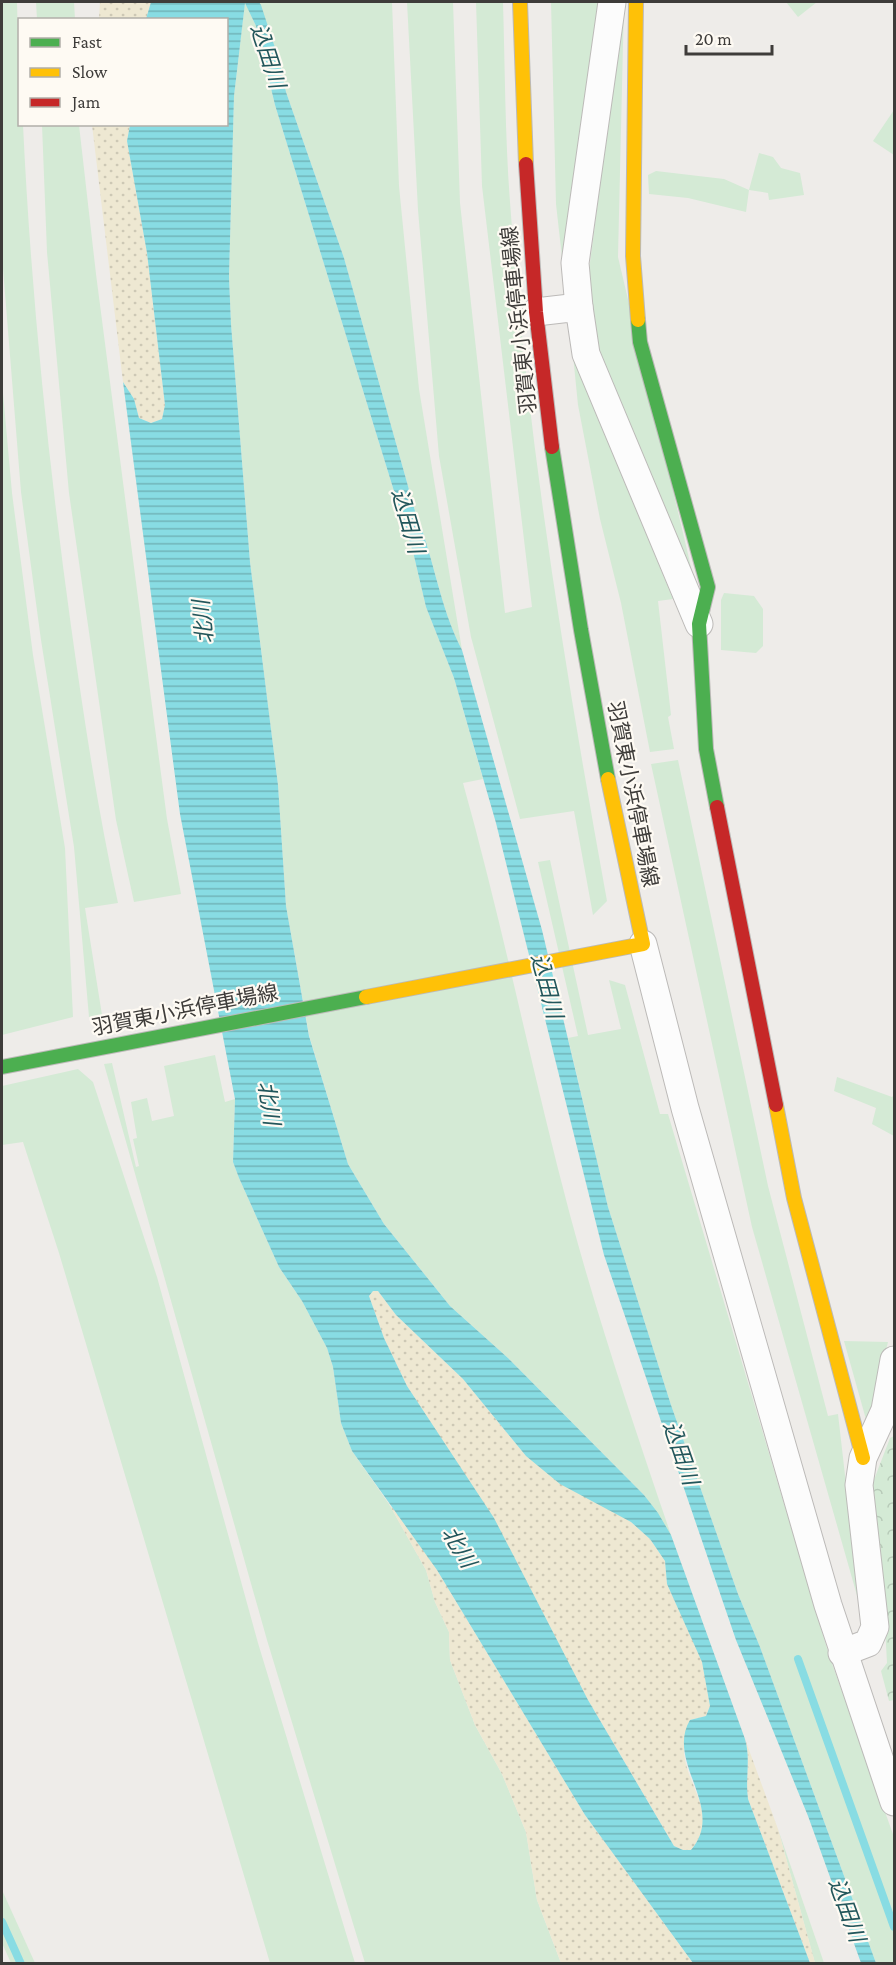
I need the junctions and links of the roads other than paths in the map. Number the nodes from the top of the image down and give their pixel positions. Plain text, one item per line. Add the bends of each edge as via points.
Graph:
1 (520, 2) edge
2 (612, 2) edge
3 (636, 2) edge
4 (579, 307) junction
5 (536, 312) junction
6 (699, 624) junction
7 (643, 944) junction
8 (2, 1067) edge
9 (894, 1360) edge
10 (863, 1458) junction
11 (842, 1653) junction
12 (894, 1802) edge

1 - 5 main road, 羽賀東小浜停車場線
2 - 4 street via 575,263
3 - 6 main road via 633,256 640,342 708,587
4 - 5 street
4 - 6 street via 586,354
5 - 7 main road, 羽賀東小浜停車場線 via 578,616 605,773
6 - 10 main road via 706,749 731,884 794,1198
7 - 8 main road, 羽賀東小浜停車場線
7 - 11 street via 685,1107
9 - 10 street via 885,1410
10 - 11 street via 859,1485 875,1627 868,1643
11 - 12 street

